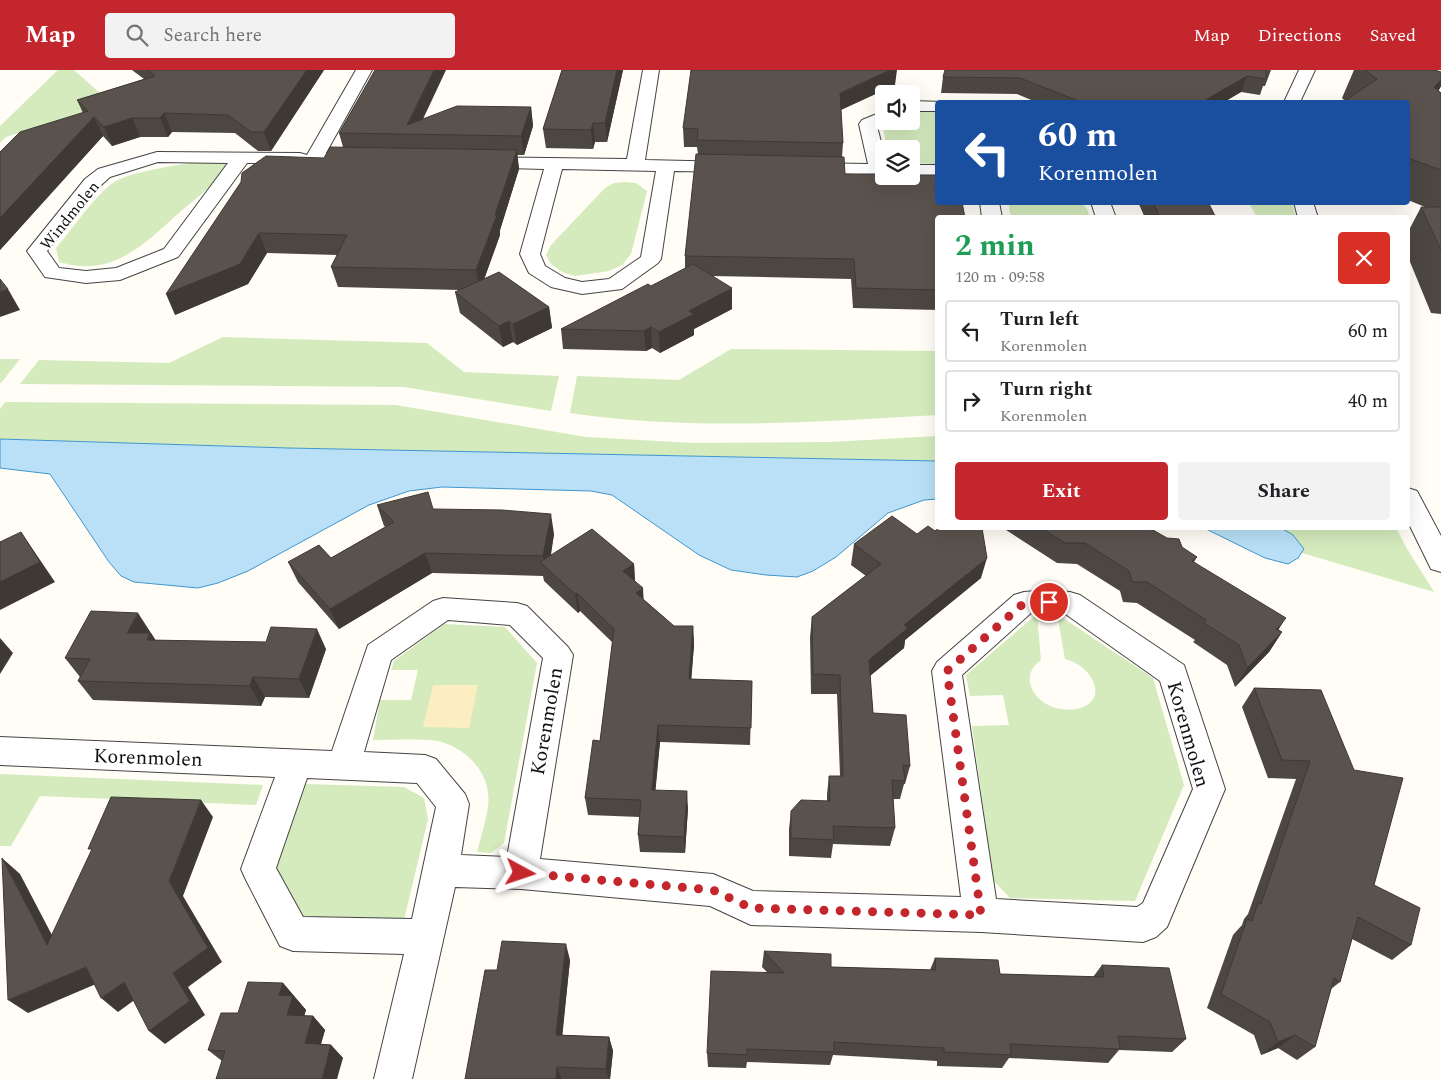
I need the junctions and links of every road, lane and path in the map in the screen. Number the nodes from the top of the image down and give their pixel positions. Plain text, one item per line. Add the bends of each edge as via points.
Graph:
1 (364, 70) edge
2 (651, 70) edge
3 (1307, 70) edge
4 (1293, 100) edge
5 (920, 106) edge
6 (935, 106) edge
7 (875, 120) edge
8 (875, 149) edge
9 (242, 157) junction
10 (314, 158) junction
11 (364, 159) edge
12 (464, 162) edge
13 (554, 164) junction
14 (635, 165) junction
15 (666, 166) junction
16 (753, 167) edge
17 (791, 168) edge
18 (875, 170) edge
19 (920, 170) edge
20 (935, 171) edge
21 (1410, 501) edge
22 (1441, 562) edge
23 (0, 751) edge
24 (296, 763) junction
25 (344, 765) junction
26 (441, 871) junction
27 (521, 873) junction
28 (981, 915) junction
29 (424, 936) junction
30 (392, 1079) edge

1 - 10 street
2 - 14 street
3 - 4 street
5 - 6 street
7 - 8 street via 868,124
9 - 9 street, Windmolen via 171,253 120,274 86,277 52,273 37,251 92,183 104,173 157,157
9 - 10 street, Windmolen
10 - 11 street, Windmolen
12 - 13 street
13 - 14 street
13 - 15 street via 530,254 536,269 558,283 582,288 615,285 651,260
14 - 15 street
15 - 16 street
17 - 18 street
19 - 20 street
21 - 22 street
23 - 24 street, Korenmolen
24 - 25 street, Korenmolen
24 - 29 street via 258,869 293,934
25 - 26 street, Korenmolen via 425,769 453,804
25 - 27 street, Korenmolen via 378,653 443,610 517,614 558,655
26 - 27 street, Korenmolen
26 - 29 street, Korenmolen
27 - 28 street, Korenmolen via 713,890 751,908
28 - 28 street, Korenmolen via 1143,925 1155,916 1209,790 1173,674 1070,603 1024,603 947,671
29 - 30 street, Korenmolen

